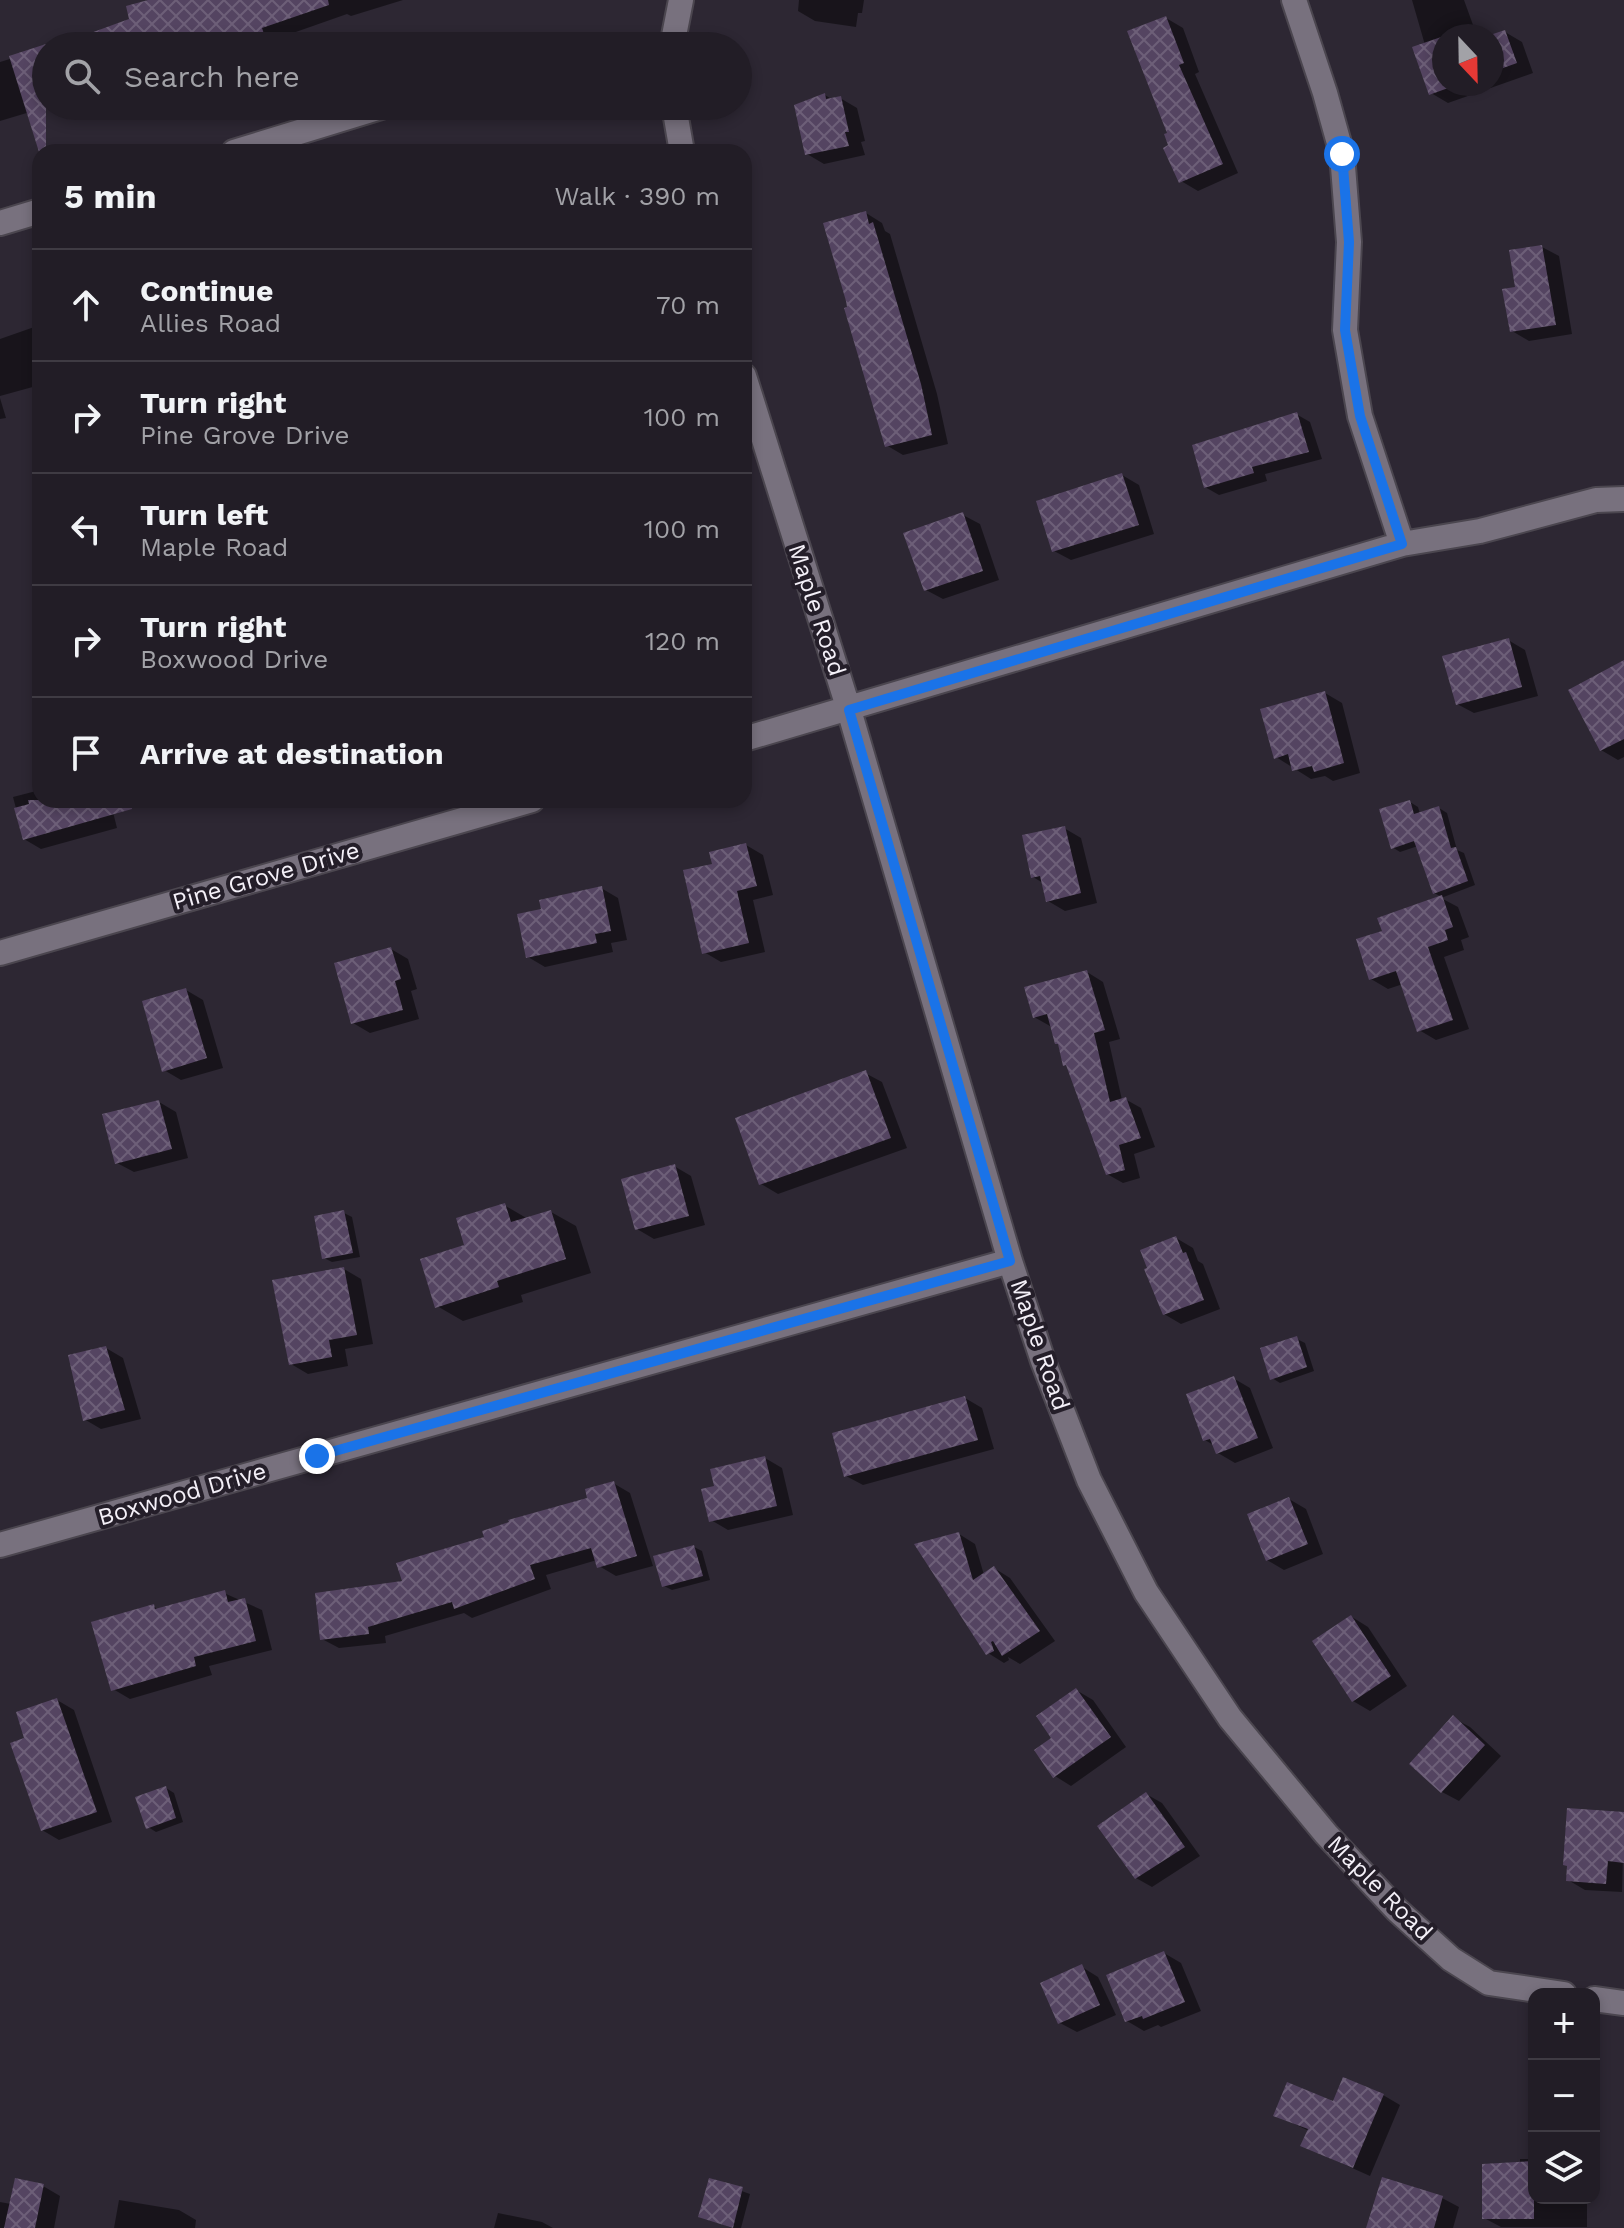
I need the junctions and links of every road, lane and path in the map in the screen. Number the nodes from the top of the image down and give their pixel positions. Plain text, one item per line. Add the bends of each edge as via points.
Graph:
1 (681, 0) edge
2 (1294, 0) edge
3 (675, 32) edge
4 (338, 120) edge
5 (676, 120) edge
6 (260, 144) edge
7 (681, 144) edge
8 (32, 213) edge
9 (0, 223) edge
10 (752, 401) edge
11 (1624, 499) edge
12 (1402, 544) junction
13 (849, 710) junction
14 (752, 737) edge
15 (504, 808) edge
16 (0, 953) edge
17 (1010, 1261) junction
18 (0, 1545) edge
19 (1528, 1989) edge
20 (1600, 2000) edge
21 (1624, 2003) edge

1 - 3 street
2 - 12 street via 1342,154 1349,242 1345,330 1360,416
4 - 6 street
5 - 7 street
8 - 9 street
10 - 13 street, Maple Road
11 - 12 street via 1596,500 1480,531
12 - 13 street
13 - 14 street
13 - 17 street, Maple Road
15 - 16 street, Pine Grove Drive
17 - 18 street, Boxwood Drive
17 - 19 street, Maple Road via 1089,1480 1146,1592 1230,1718 1397,1910 1451,1959 1489,1983
20 - 21 street

